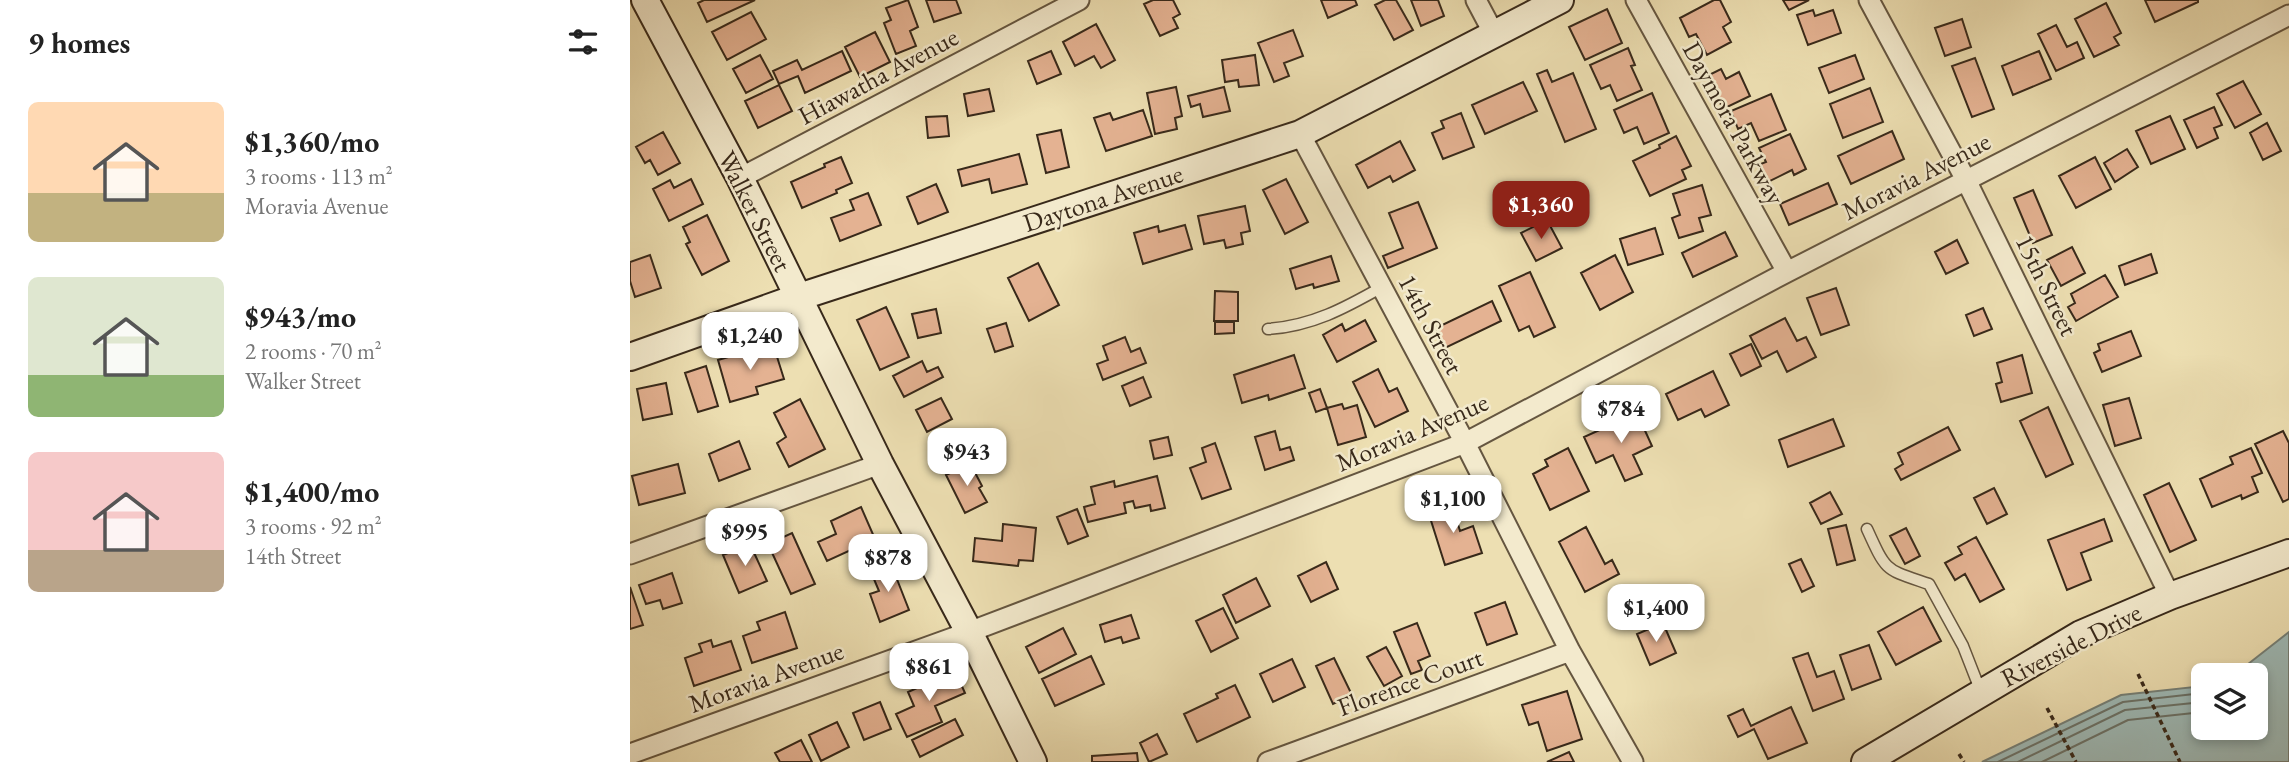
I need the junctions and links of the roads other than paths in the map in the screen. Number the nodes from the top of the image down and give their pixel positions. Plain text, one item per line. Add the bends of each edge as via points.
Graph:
1 (645, 0) edge
2 (1079, 0) edge
3 (1476, 0) edge
4 (1560, 0) edge
5 (1636, 0) edge
6 (1869, 0) edge
7 (2289, 15) edge
8 (1494, 34) junction
9 (1300, 134) junction
10 (740, 178) junction
11 (1966, 180) junction
12 (1787, 272) junction
13 (1382, 287) junction
14 (799, 297) junction
15 (1268, 329) dead end
16 (630, 356) edge
17 (1465, 443) junction
18 (880, 464) junction
19 (1867, 529) dead end
20 (2289, 552) edge
21 (630, 554) edge
22 (2170, 596) junction
23 (969, 632) junction
24 (1570, 652) junction
25 (1982, 693) junction
26 (630, 754) edge
27 (1033, 762) edge
28 (1268, 762) edge
29 (1633, 762) edge
30 (1865, 762) edge

1 - 10 street, Walker Street
2 - 10 street, Hiawatha Avenue
3 - 8 street
4 - 8 street, Daytona Avenue
5 - 12 street, Daymora Parkway
6 - 11 street, 15th Street
7 - 11 street, Moravia Avenue
8 - 9 street, Daytona Avenue
9 - 13 street, 14th Street
9 - 14 street, Daytona Avenue
10 - 14 street, Walker Street
11 - 12 street, Moravia Avenue
11 - 22 street, 15th Street
12 - 17 street, Moravia Avenue
13 - 15 lane via 1321,319
13 - 17 street, 14th Street
14 - 16 street, Daytona Avenue
14 - 18 street, Walker Street
17 - 23 street, Moravia Avenue
17 - 24 street, 14th Street
18 - 21 street
18 - 23 street, Walker Street
19 - 25 lane via 1882,562 1894,572 1929,584 1964,646
20 - 22 street, Riverside Drive
22 - 25 street, Riverside Drive via 2081,634
23 - 26 street, Moravia Avenue
23 - 27 street, Walker Street
24 - 28 street, Florence Court
24 - 29 street, 14th Street
25 - 30 street, Riverside Drive

